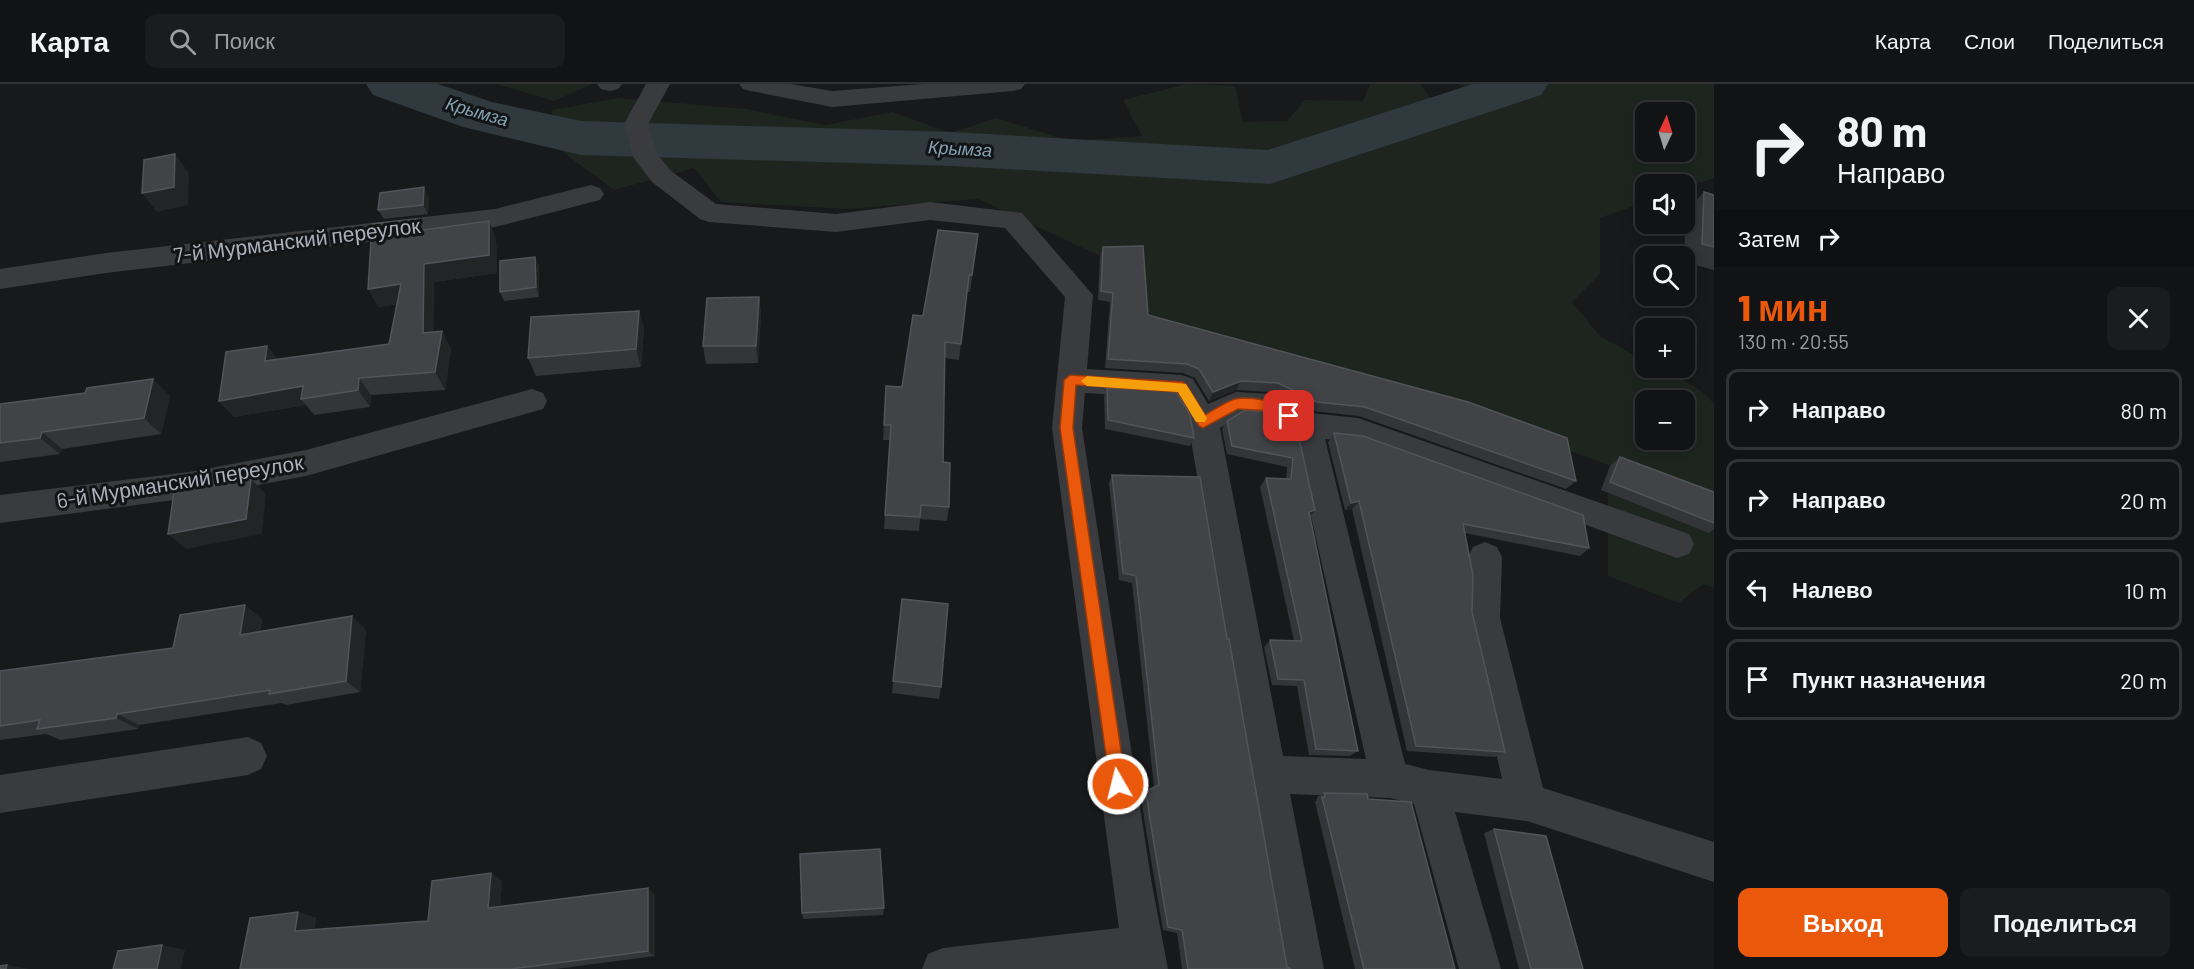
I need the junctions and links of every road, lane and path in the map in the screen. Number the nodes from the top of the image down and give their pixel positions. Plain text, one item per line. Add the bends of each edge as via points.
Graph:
1 (658, 84) edge
2 (751, 84) edge
3 (1013, 84) edge
4 (591, 194) dead end
5 (0, 279) edge
6 (1070, 380) junction
7 (532, 401) dead end
8 (1203, 422) junction
9 (1306, 425) junction
10 (0, 509) edge
11 (1677, 544) dead end
12 (1485, 557) dead end
13 (248, 756) dead end
14 (1268, 774) junction
15 (1390, 778) junction
16 (1429, 789) junction
17 (0, 794) edge
18 (1527, 802) junction
19 (1714, 862) edge
20 (1145, 957) edge
21 (943, 969) edge
22 (1303, 969) edge
23 (1480, 969) edge

1 - 6 street via 636,124 646,157 661,176 709,213 836,223 930,212 1013,220 1079,295
2 - 3 street via 832,99
4 - 5 street, 7-й Мурманский переулок via 495,218 106,262
6 - 8 street via 1182,387
6 - 20 street via 1067,428
7 - 10 street, 6-й Мурманский переулок via 306,463 189,485
8 - 9 street via 1236,404 1273,406
8 - 14 street
9 - 11 street via 1359,430
9 - 15 street
12 - 18 street via 1483,618
13 - 17 street
14 - 15 street
14 - 22 street
15 - 16 street
16 - 18 street
16 - 23 street
18 - 19 street
20 - 21 street

